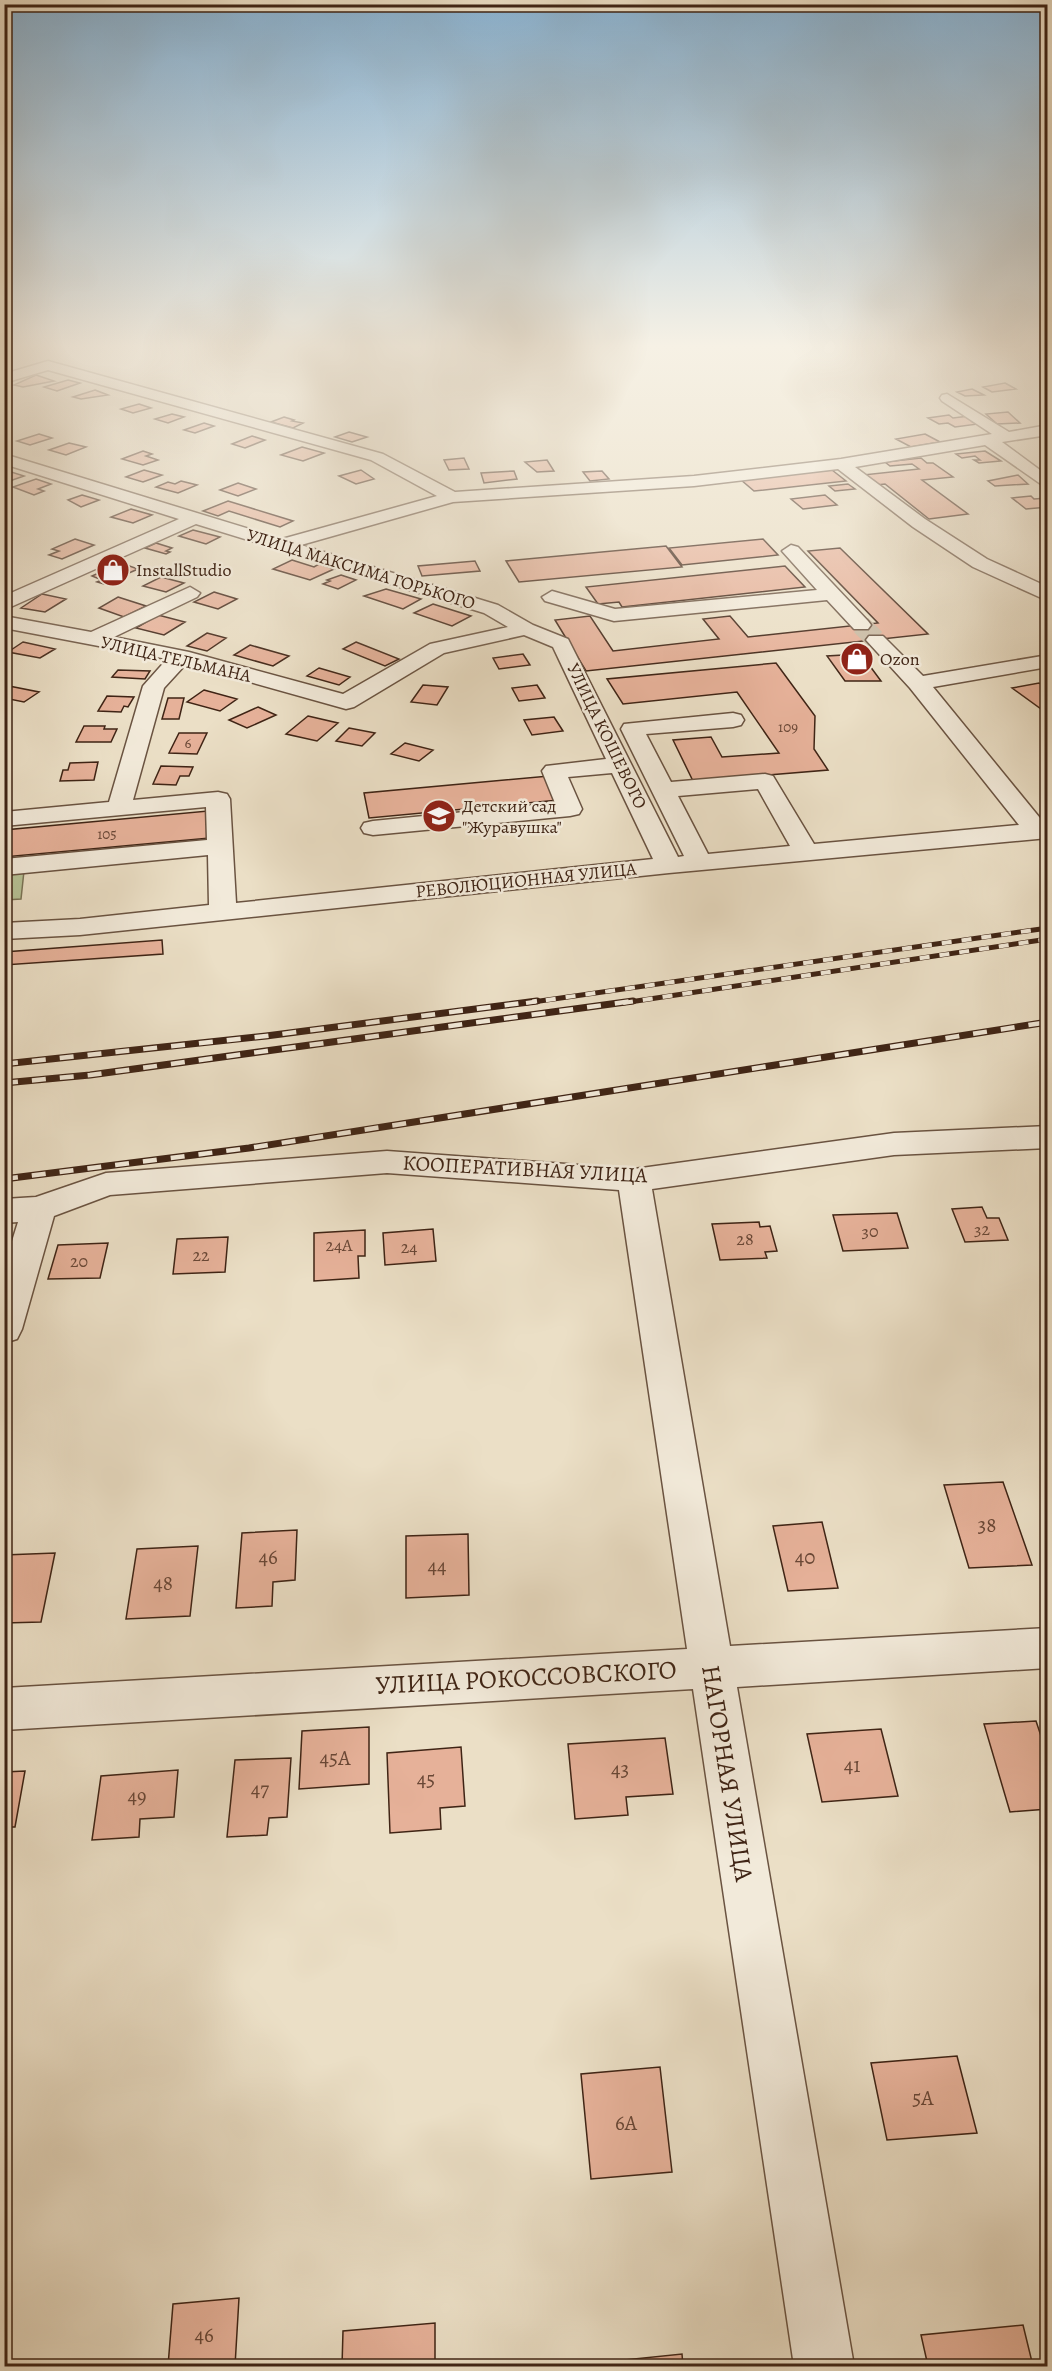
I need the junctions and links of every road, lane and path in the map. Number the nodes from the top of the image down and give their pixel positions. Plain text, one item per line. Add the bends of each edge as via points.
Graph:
1 (376, 457) edge
2 (887, 457) edge
3 (1018, 457) edge
4 (4, 459) edge
5 (841, 464) junction
6 (1047, 484) edge
7 (452, 497) junction
8 (195, 518) junction
9 (283, 544) junction
10 (791, 551) dead end
11 (1047, 573) edge
12 (1005, 576) junction
13 (190, 593) dead end
14 (832, 594) junction
15 (1047, 595) edge
16 (552, 597) dead end
17 (4, 604) edge
18 (4, 622) edge
19 (526, 629) junction
20 (93, 639) junction
21 (182, 656) junction
22 (1047, 661) edge
23 (918, 683) junction
24 (346, 702) joint
25 (733, 720) dead end
26 (621, 765) junction
27 (663, 790) junction
28 (119, 808) junction
29 (4, 819) edge
30 (373, 828) dead end
31 (1042, 830) edge
32 (220, 846) junction
33 (806, 852) junction
34 (700, 862) junction
35 (669, 865) junction
36 (4, 867) edge
37 (223, 912) junction
38 (4, 932) edge
39 (1047, 1137) edge
40 (634, 1180) junction
41 (39, 1209) junction
42 (4, 1211) edge
43 (4, 1329) edge
44 (1047, 1648) edge
45 (711, 1666) junction
46 (4, 1709) edge
47 (824, 2367) edge

1 - 7 street
2 - 5 street
3 - 6 street
4 - 8 street, УЛИЦА МАКСИМА ГОРЬКОГО
5 - 7 street via 694,481
5 - 12 street via 919,523
7 - 9 street
8 - 9 street, УЛИЦА МАКСИМА ГОРЬКОГО
8 - 17 street
9 - 19 street, УЛИЦА МАКСИМА ГОРЬКОГО via 491,609
10 - 14 street
11 - 12 street
12 - 15 street
13 - 20 street
14 - 16 street via 614,615
14 - 23 street
18 - 20 street, УЛИЦА ТЕЛЬМАНА
19 - 24 street, УЛИЦА МАКСИМА ГОРЬКОГО via 437,648
19 - 26 street, УЛИЦА КОШЕВОГО via 561,643
20 - 21 street, УЛИЦА ТЕЛЬМАНА
21 - 24 street, УЛИЦА ТЕЛЬМАНА
21 - 28 street via 154,686
22 - 23 street
23 - 31 street
25 - 27 street via 632,729
26 - 30 street via 554,771 570,809
26 - 35 street, УЛИЦА КОШЕВОГО
27 - 33 street via 765,781
27 - 34 street
28 - 29 street
28 - 32 street via 218,799
31 - 33 street, РЕВОЛЮЦИОННАЯ УЛИЦА
32 - 36 street
32 - 37 street
33 - 34 street, РЕВОЛЮЦИОННАЯ УЛИЦА
34 - 35 street, РЕВОЛЮЦИОННАЯ УЛИЦА
35 - 37 street, РЕВОЛЮЦИОННАЯ УЛИЦА
37 - 38 street, РЕВОЛЮЦИОННАЯ УЛИЦА
39 - 40 street, КООПЕРАТИВНАЯ УЛИЦА via 894,1144
40 - 41 street, КООПЕРАТИВНАЯ УЛИЦА via 387,1162 106,1184
40 - 45 street, НАГОРНАЯ УЛИЦА
41 - 42 street, КООПЕРАТИВНАЯ УЛИЦА
41 - 43 street
44 - 45 street, УЛИЦА РОКОССОВСКОГО
45 - 46 street, УЛИЦА РОКОССОВСКОГО
45 - 47 street, НАГОРНАЯ УЛИЦА

